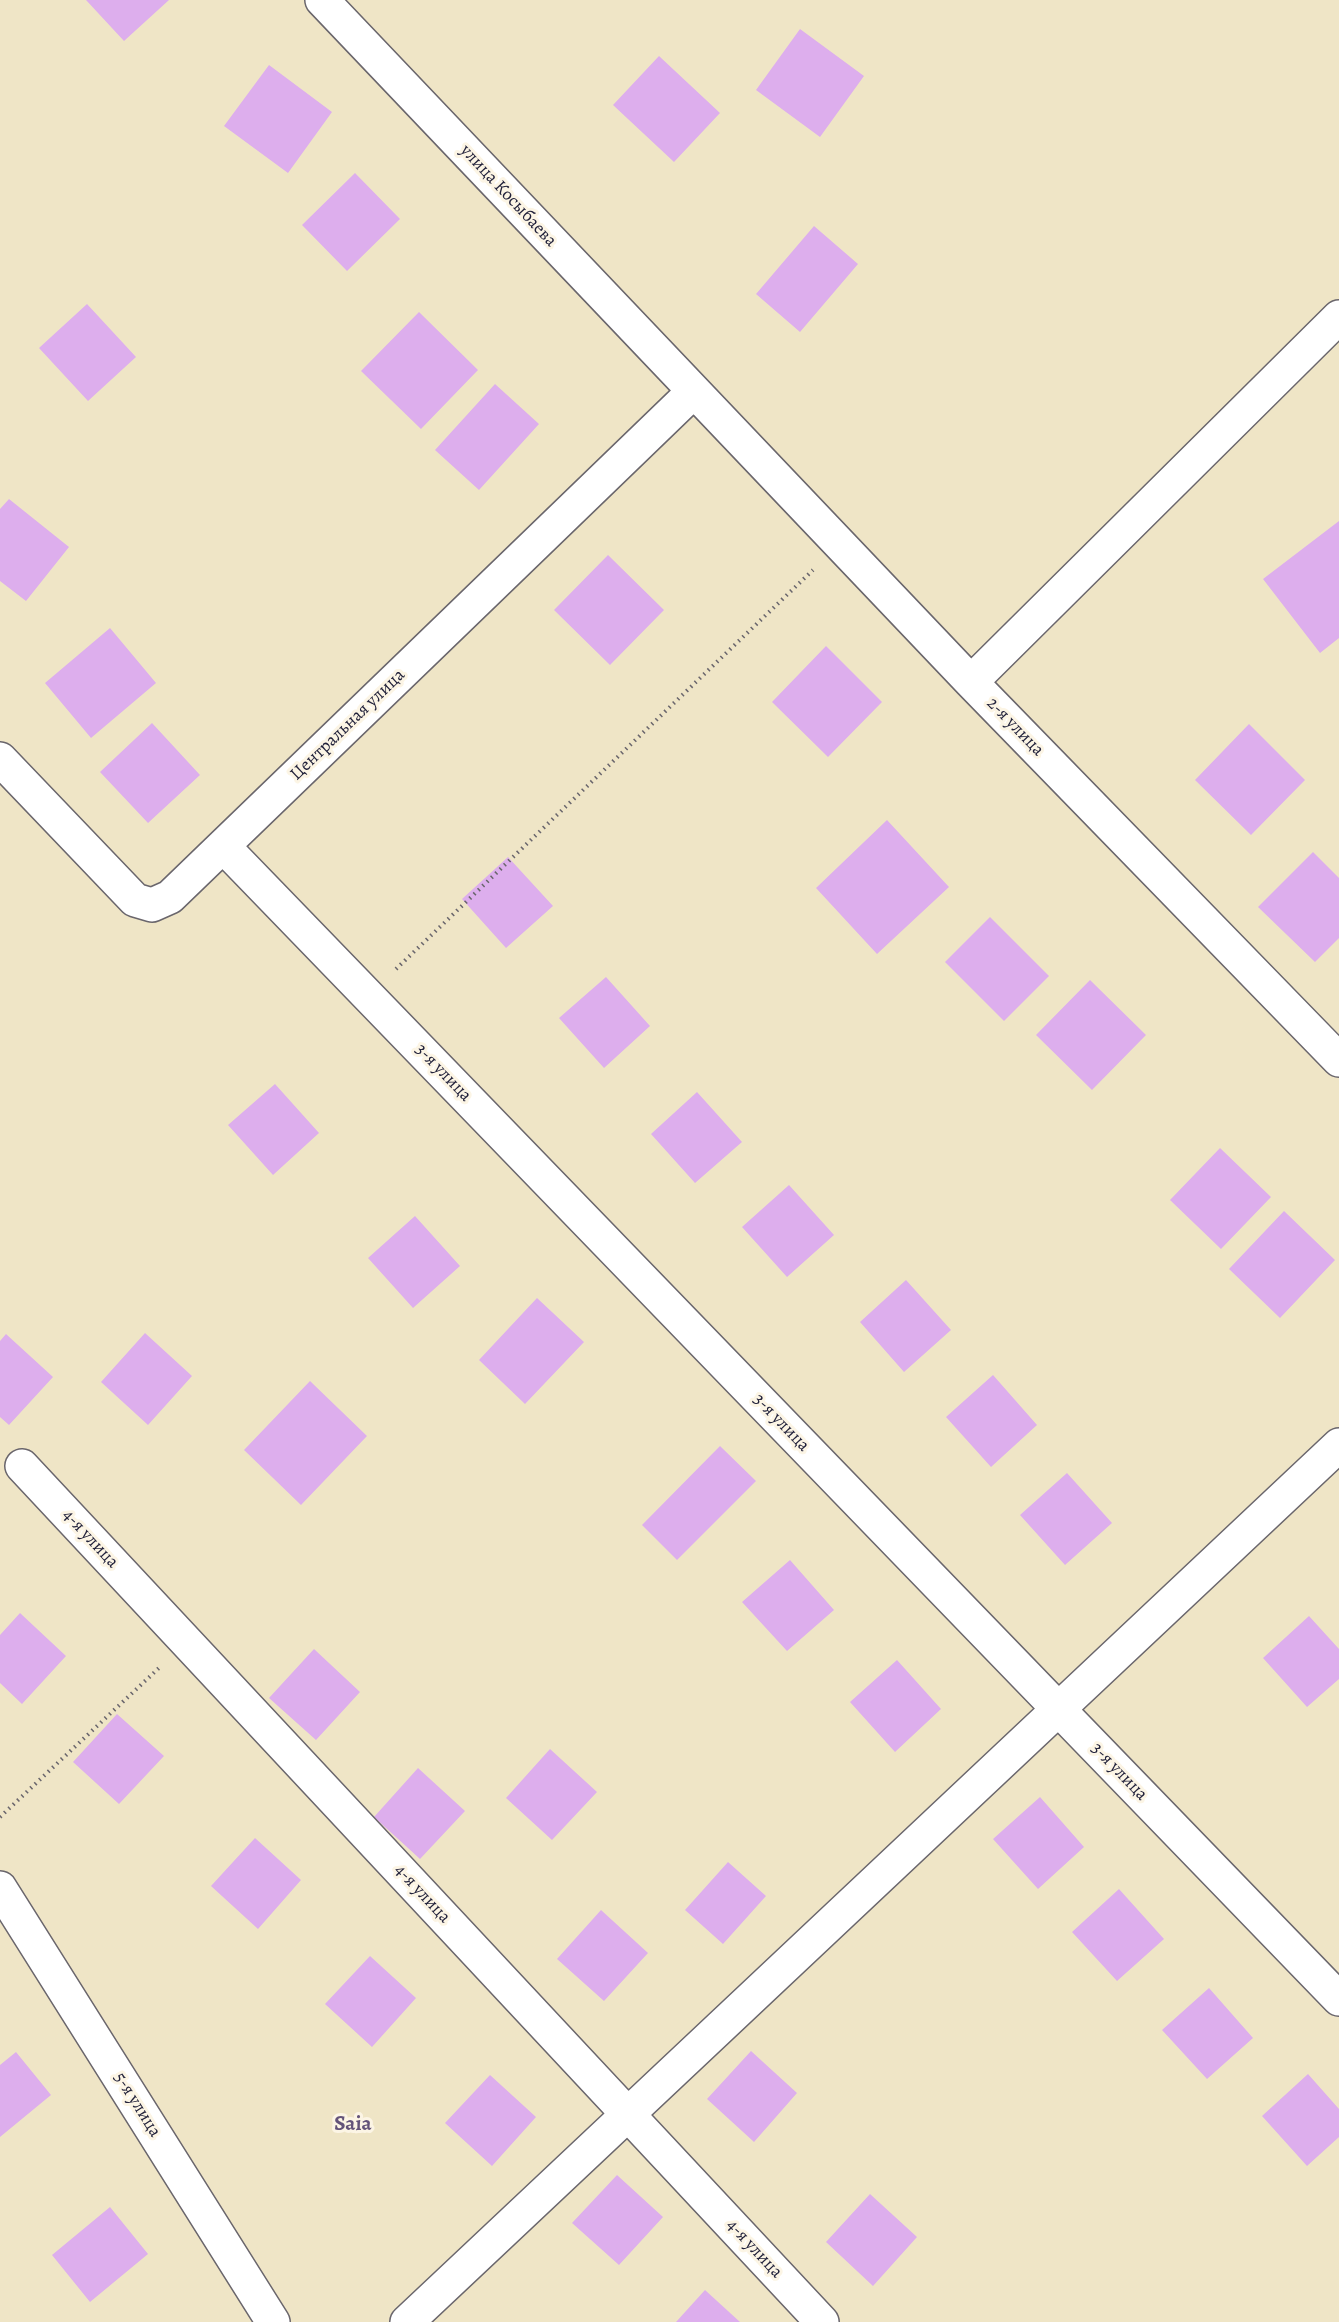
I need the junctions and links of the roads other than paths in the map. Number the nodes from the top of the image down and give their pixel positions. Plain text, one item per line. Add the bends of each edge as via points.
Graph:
1 (322, 0) edge
2 (1339, 317) edge
3 (693, 392) junction
4 (971, 682) junction
5 (0, 759) edge
6 (223, 846) junction
7 (1339, 1060) edge
8 (1339, 1445) edge
9 (22, 1466) dead end
10 (1059, 1709) junction
11 (0, 1888) edge
12 (1339, 2000) edge
13 (628, 2114) junction
14 (273, 2322) edge
15 (407, 2322) edge
16 (822, 2322) edge

1 - 3 street, улица Косыбаева
2 - 4 street
3 - 4 street, 2-я улица
3 - 6 street, Центральная улица
4 - 7 street, 2-я улица
5 - 6 street, Центральная улица via 135,900 152,904 170,897
6 - 10 street, 3-я улица
8 - 10 street
9 - 13 street, 4-я улица
10 - 12 street, 3-я улица
10 - 13 street
11 - 14 street, 5-я улица
13 - 15 street
13 - 16 street, 4-я улица

